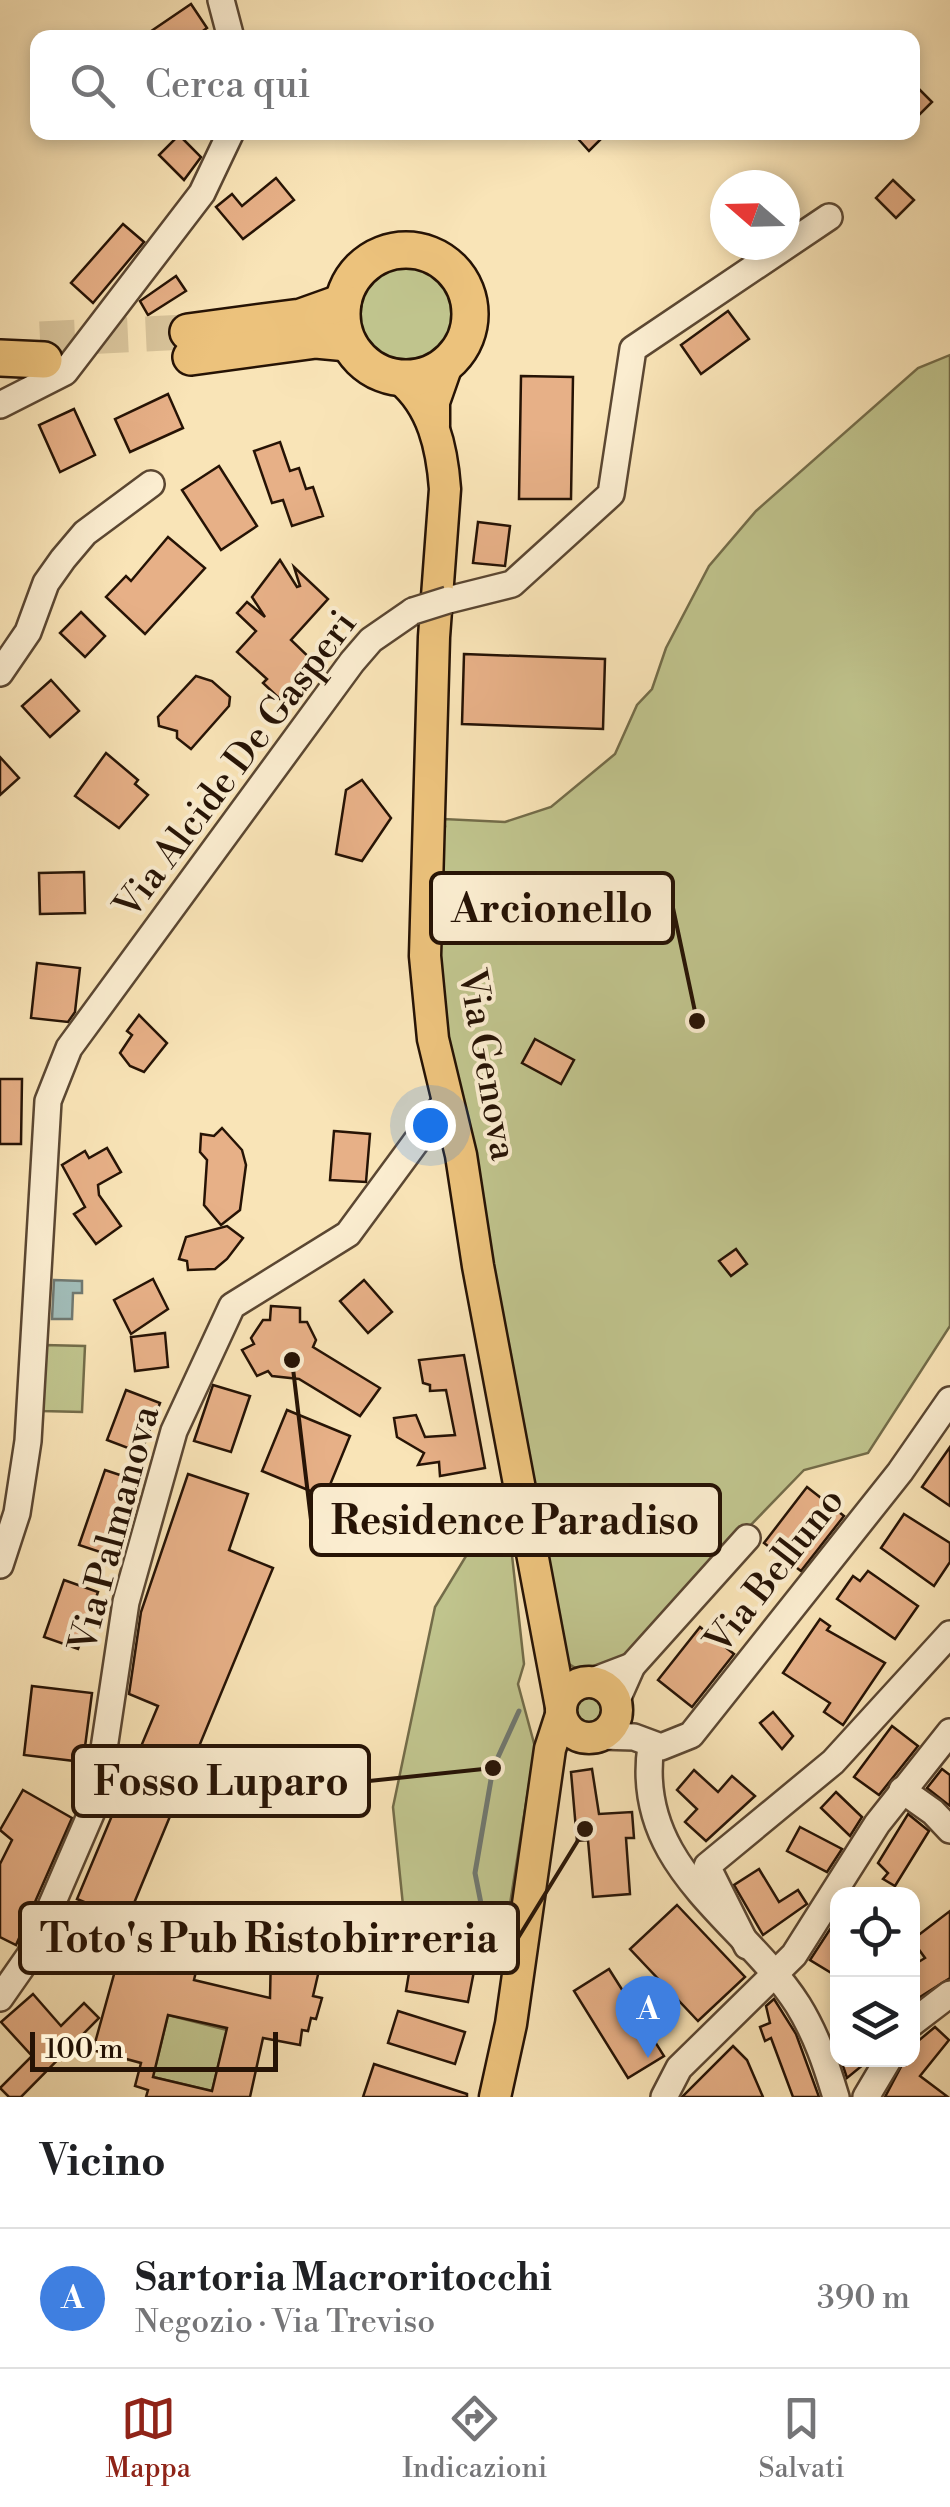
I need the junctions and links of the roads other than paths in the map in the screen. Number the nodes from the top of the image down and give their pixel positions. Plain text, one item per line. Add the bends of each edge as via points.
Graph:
1 (221, 0) edge
2 (229, 30) edge
3 (226, 140) edge
4 (828, 217) dead end
5 (342, 302) junction
6 (0, 339) edge
7 (348, 344) junction
8 (0, 358) edge
9 (447, 365) junction
10 (400, 379) junction
11 (0, 405) edge
12 (434, 428) junction
13 (151, 484) dead end
14 (0, 673) edge
15 (446, 1101) junction
16 (950, 1400) edge
17 (748, 1538) dead end
18 (0, 1566) edge
19 (950, 1634) edge
20 (550, 1651) junction
21 (632, 1666) junction
22 (586, 1682) junction
23 (616, 1705) junction
24 (574, 1723) junction
25 (950, 1732) edge
26 (642, 1742) junction
27 (902, 1790) junction
28 (950, 1830) edge
29 (747, 1946) junction
30 (772, 1973) junction
31 (950, 1994) edge
32 (0, 1998) edge
33 (920, 2016) edge
34 (884, 2067) edge
35 (495, 2097) edge
36 (664, 2097) edge
37 (836, 2097) edge
38 (866, 2097) edge

1 - 2 street
3 - 11 street via 202,192 65,372
4 - 18 street, Via Alcide De Gasperi, bridge via 632,349 611,494 512,584 414,611 371,640 69,1048 48,1101 28,1442
5 - 7 highway
5 - 7 highway via 190,345
5 - 9 highway, Via Genova via 360,268 376,257 412,250 448,264 471,314 468,334
6 - 8 highway via 42,350
7 - 10 highway, Via Genova via 370,368
9 - 10 highway
9 - 12 main road, Via Genova via 434,402
10 - 12 main road, Via Genova via 424,404
12 - 15 main road, Via Genova via 444,489 424,956
13 - 14 street via 63,558
15 - 20 main road, Via Genova via 462,1155
15 - 32 street, Via Palmanova via 348,1234 232,1306 174,1430 126,1602 96,1802 30,1955
16 - 26 street, Via Belluno via 690,1736 672,1745
17 - 21 street
19 - 29 street via 834,1762 707,1866
20 - 22 main road
20 - 24 main road, Via Genova
21 - 22 street
21 - 23 street
22 - 23 main road via 609,1690
22 - 24 main road via 568,1691
23 - 24 main road via 613,1725
23 - 26 street
24 - 26 street, Via Belluno
24 - 35 main road via 544,1781
25 - 27 street
26 - 29 street via 647,1791 687,1882
27 - 28 street
27 - 30 street via 794,1955
29 - 30 street
30 - 36 street via 679,2068
30 - 37 street via 819,2041
31 - 33 street
34 - 38 street

